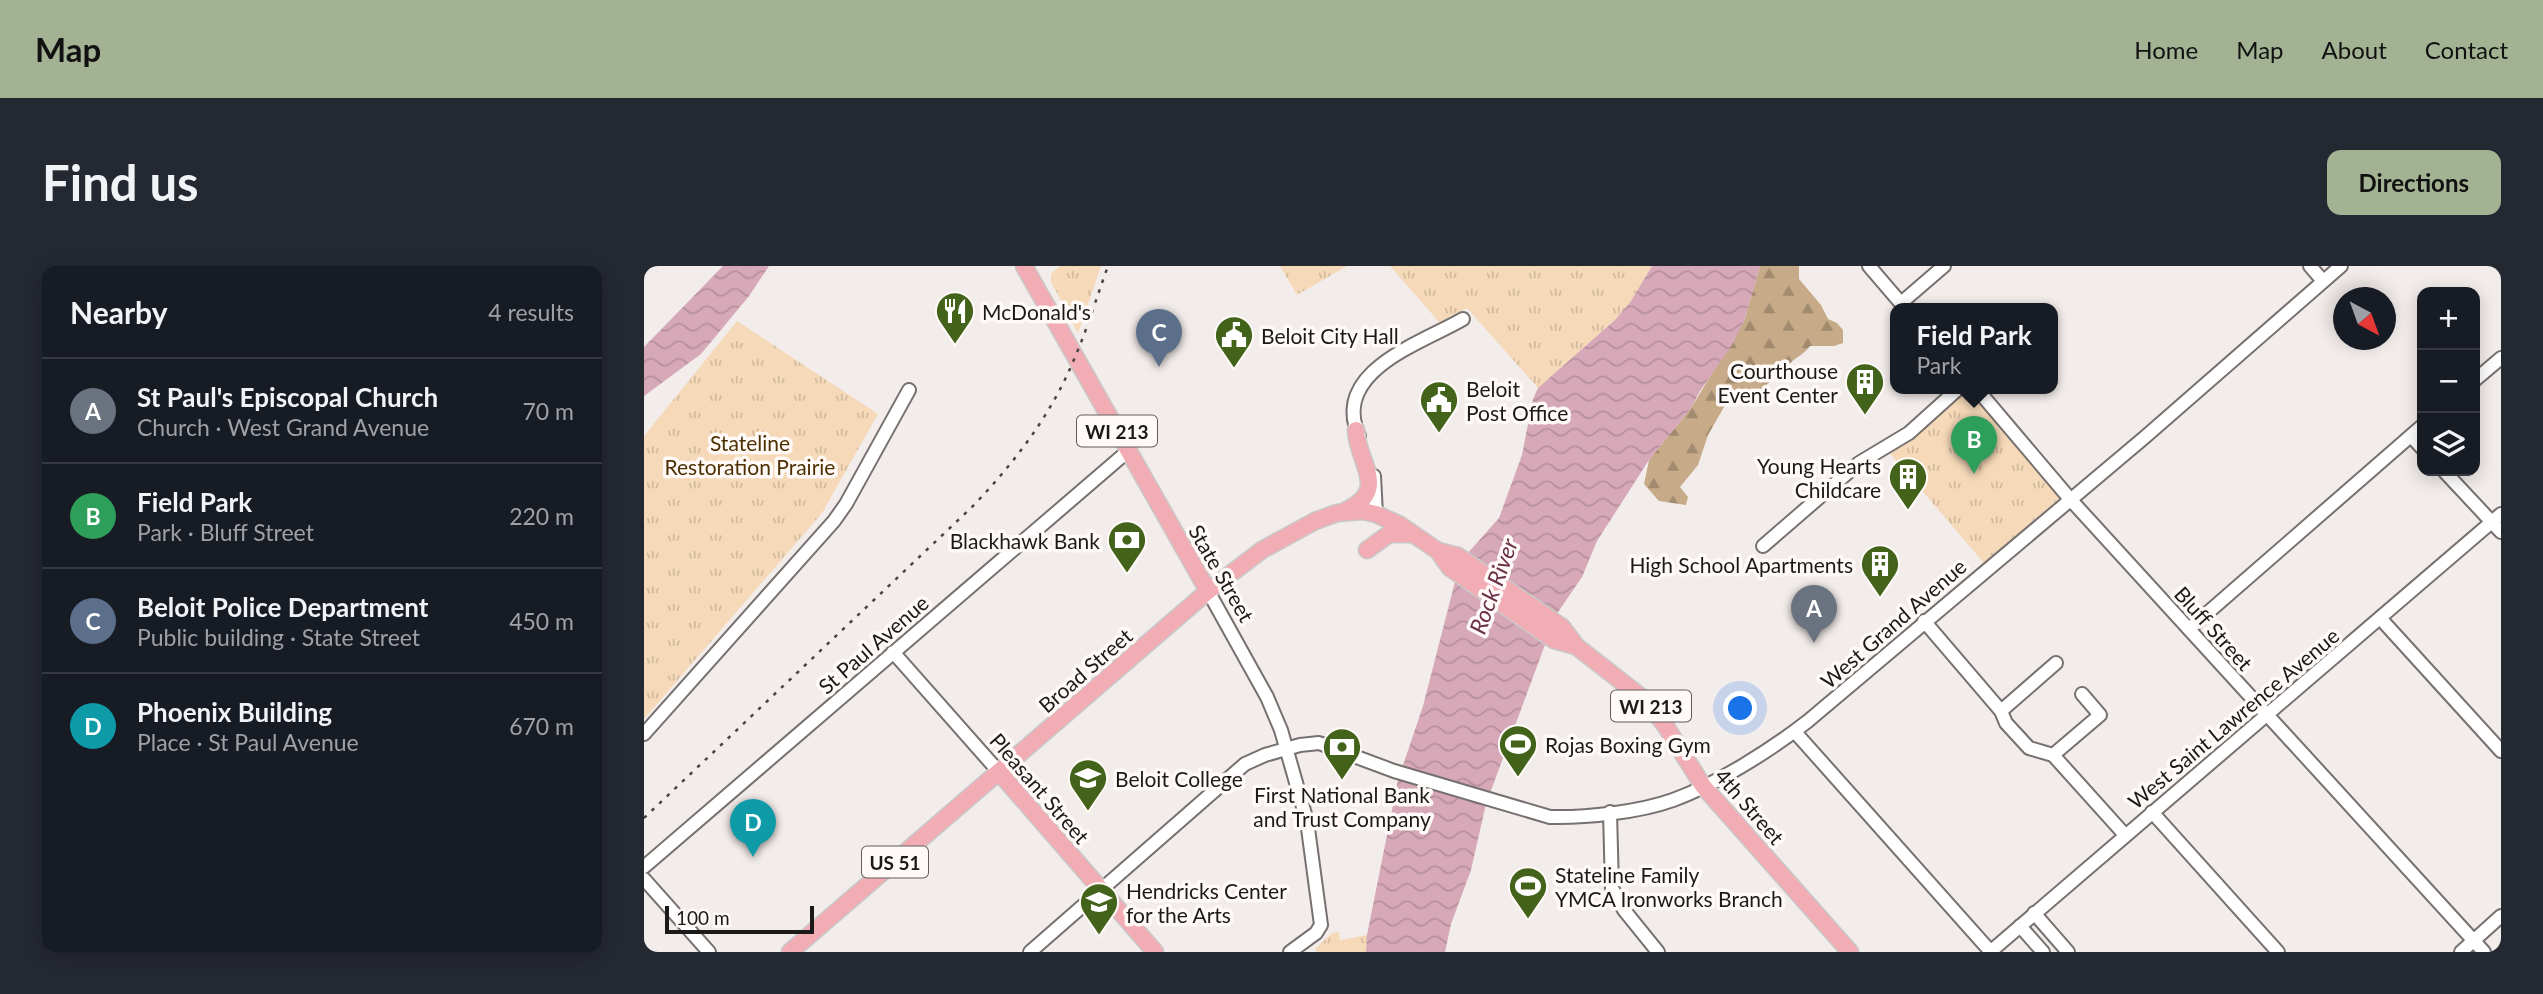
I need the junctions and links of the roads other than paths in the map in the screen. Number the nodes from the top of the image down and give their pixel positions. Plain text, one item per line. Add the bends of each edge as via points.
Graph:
1 (1870, 266) edge
2 (1944, 266) edge
3 (2310, 266) edge
4 (2341, 266) edge
5 (1030, 268) edge
6 (2323, 281) junction
7 (1901, 303) edge
8 (1905, 303) edge
9 (1463, 320) dead end
10 (2501, 358) edge
11 (2480, 376) edge
12 (909, 390) dead end
13 (1952, 394) edge
14 (1981, 394) edge
15 (1355, 424) junction
16 (2417, 431) edge
17 (2411, 436) junction
18 (2417, 443) edge
19 (1128, 451) junction
20 (2449, 476) edge
21 (2070, 499) junction
22 (1344, 512) junction
23 (1376, 514) junction
24 (2498, 523) edge
25 (1416, 535) junction
26 (1763, 546) dead end
27 (1367, 550) dead end
28 (1208, 591) junction
29 (2380, 618) junction
30 (1924, 621) junction
31 (2189, 629) junction
32 (1558, 634) joint
33 (893, 652) junction
34 (2056, 663) dead end
35 (2082, 694) dead end
36 (2001, 711) junction
37 (2267, 715) junction
38 (1795, 732) junction
39 (644, 734) edge
40 (1287, 749) junction
41 (2501, 751) edge
42 (2053, 755) junction
43 (999, 772) junction
44 (1703, 786) junction
45 (2152, 812) junction
46 (1610, 813) junction
47 (2125, 835) junction
48 (644, 867) edge
49 (644, 879) edge
50 (1101, 890) junction
51 (2034, 913) junction
52 (2501, 916) edge
53 (2020, 926) junction
54 (2474, 941) junction
55 (709, 952) edge
56 (790, 952) edge
57 (1030, 952) edge
58 (1156, 952) edge
59 (1290, 952) edge
60 (1658, 952) edge
61 (1850, 952) edge
62 (1991, 952) edge
63 (2043, 952) edge
64 (2068, 952) edge
65 (2278, 952) edge
66 (2461, 952) edge
67 (2484, 952) edge

1 - 7 street
2 - 8 street
3 - 6 street
4 - 6 street, West Grand Avenue
5 - 19 main road, State Street / WI 213
6 - 21 street, West Grand Avenue
9 - 15 street via 1388,358 1370,373 1358,395
10 - 11 street
12 - 39 street via 834,521
13 - 26 street via 1909,433 1859,463
14 - 21 street, Bluff Street
15 - 22 main road via 1370,483 1360,500
15 - 23 street via 1375,481
16 - 17 street
17 - 18 street
17 - 31 street
19 - 28 main road, State Street / WI 213
19 - 33 street, St Paul Avenue
20 - 24 street
21 - 30 street, West Grand Avenue
21 - 31 street, Bluff Street
22 - 23 main road, Broad Street / WI 213
22 - 28 main road, Broad Street / WI 213 via 1315,521 1262,550
23 - 25 main road, Broad Street / WI 213
24 - 29 street, West Saint Lawrence Avenue
25 - 27 main road via 1389,534
25 - 32 main road, Broad Street / WI 213
28 - 40 street, State Street via 1267,696
28 - 43 main road, Broad Street
29 - 37 street, West Saint Lawrence Avenue
29 - 41 street
30 - 36 street
30 - 38 street, West Grand Avenue
31 - 37 street, Bluff Street
32 - 44 main road, 4th Street / WI 213 via 1649,705
33 - 43 street, Pleasant Street
33 - 48 street, St Paul Avenue
34 - 36 street
35 - 42 street via 2100,715
36 - 42 street via 2029,748
37 - 45 street, West Saint Lawrence Avenue
37 - 54 street, Bluff Street
38 - 44 street, West Grand Avenue
38 - 62 street
40 - 46 street, West Grand Avenue via 1312,743 1328,745 1394,771 1550,817
40 - 50 street, West Grand Avenue via 1245,764
40 - 59 street, State Street via 1307,821 1321,925
42 - 47 street
43 - 50 main road, Pleasant Street
43 - 56 main road, Broad Street / US 51
44 - 46 street, West Grand Avenue via 1661,804
44 - 61 main road, 4th Street / WI 213
45 - 47 street, West Saint Lawrence Avenue
45 - 65 street
46 - 60 street via 1612,888
47 - 51 street, West Saint Lawrence Avenue
49 - 55 street
50 - 57 street, West Grand Avenue
50 - 58 main road, Pleasant Street
51 - 53 street, West Saint Lawrence Avenue
51 - 64 street
52 - 54 street
53 - 62 street, West Saint Lawrence Avenue
53 - 63 street
54 - 66 street
54 - 67 street, Bluff Street

